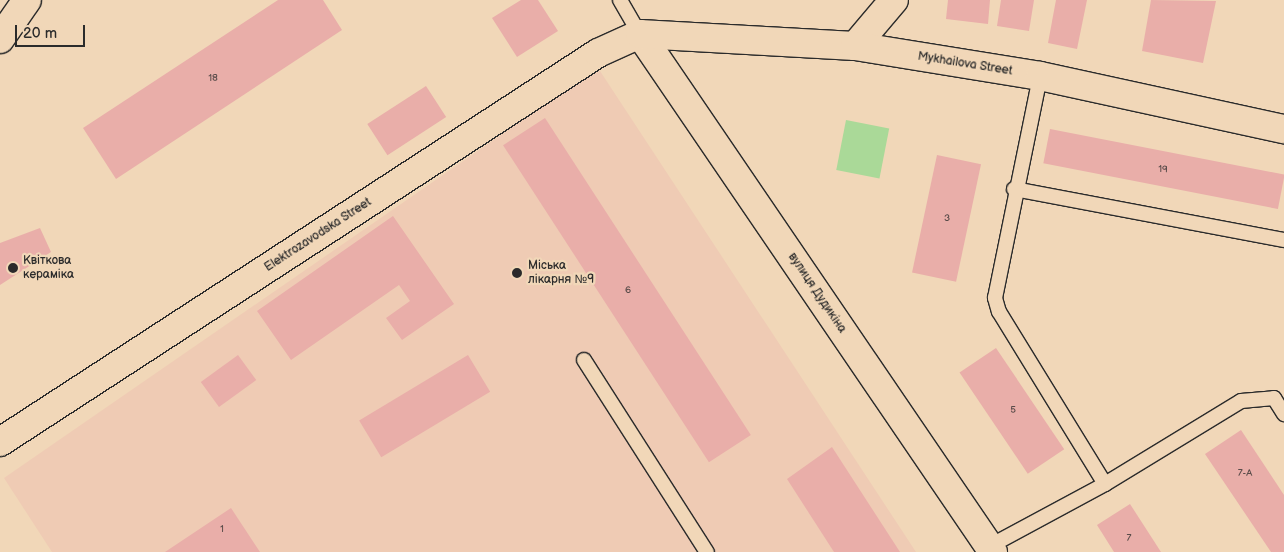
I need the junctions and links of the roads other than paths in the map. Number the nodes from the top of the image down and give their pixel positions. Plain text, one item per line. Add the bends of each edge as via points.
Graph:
1 (620, 0) edge
2 (894, 0) edge
3 (14, 14) edge
4 (640, 34) junction
5 (0, 39) edge
6 (855, 46) junction
7 (1040, 76) junction
8 (1284, 129) edge
9 (1014, 189) junction
10 (1284, 240) edge
11 (584, 360) dead end
12 (1284, 414) edge
13 (0, 442) edge
14 (1105, 484) junction
15 (991, 549) edge
16 (707, 552) edge

1 - 4 lane
2 - 6 street
3 - 5 street
4 - 6 street, Mykhailova Street
4 - 13 street, Elektrozavodska Street via 598,53
4 - 15 street, вулиця Дудикіна
6 - 7 street, Mykhailova Street
7 - 8 street, Mykhailova Street
7 - 9 lane
9 - 10 lane
9 - 14 lane via 997,283 999,312
11 - 16 lane
12 - 14 lane via 1274,398 1241,401
14 - 15 lane

